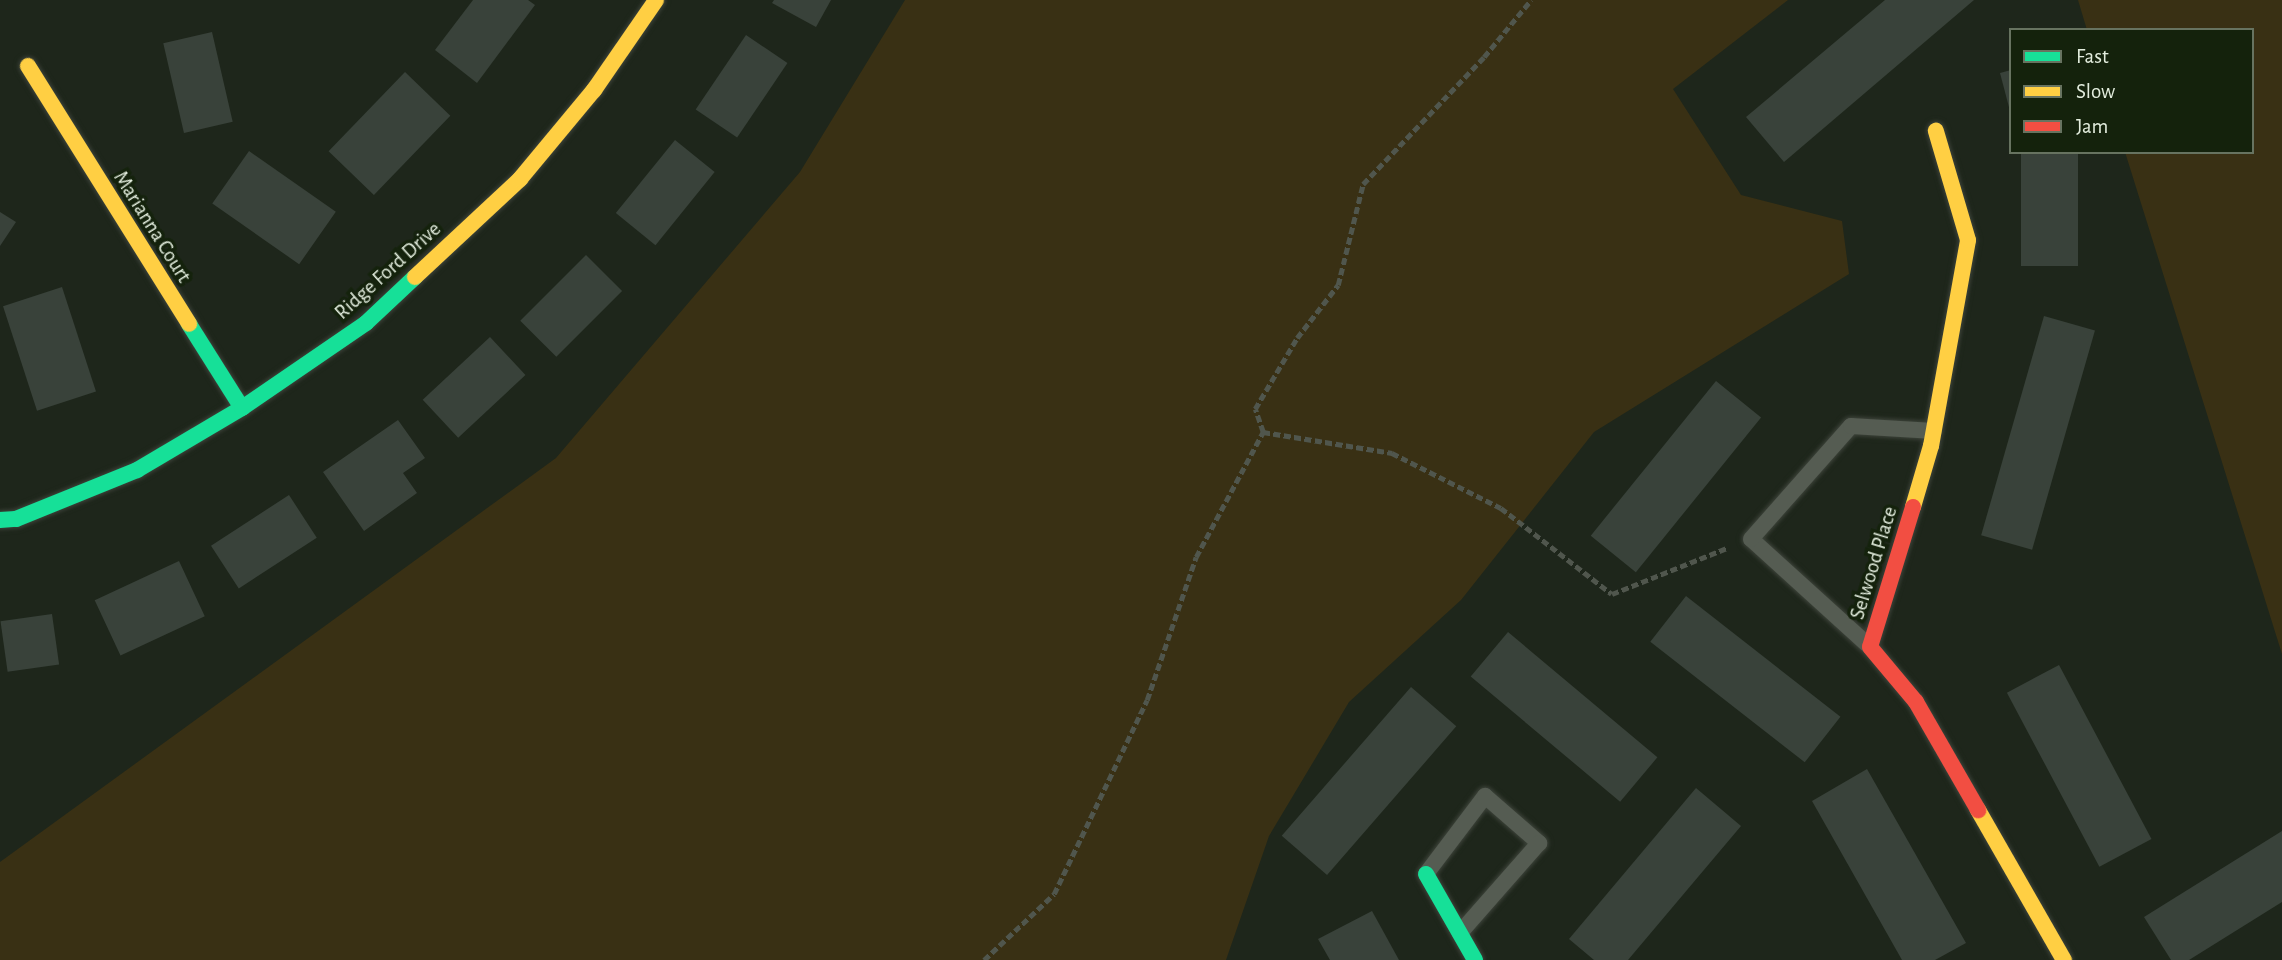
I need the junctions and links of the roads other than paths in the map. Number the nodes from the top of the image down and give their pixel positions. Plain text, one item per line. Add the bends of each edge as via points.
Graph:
1 (656, 0) edge
2 (29, 66) dead end
3 (1936, 131) dead end
4 (242, 408) junction
5 (1934, 431) junction
6 (0, 520) edge
7 (1870, 647) junction
8 (1426, 874) joint
9 (1460, 933) junction
10 (1475, 960) edge
11 (2064, 960) edge

1 - 4 street, Ridge Ford Drive via 594,90 520,179 366,323
2 - 4 street, Marianna Court
3 - 5 street, Selwood Place via 1968,240
4 - 6 street, Ridge Ford Drive via 137,470 16,519
5 - 7 street, Selwood Place
5 - 7 lane via 1851,426 1751,539
7 - 11 street, Selwood Place via 1916,702
8 - 9 street
8 - 9 lane via 1485,796 1539,843
9 - 10 street

